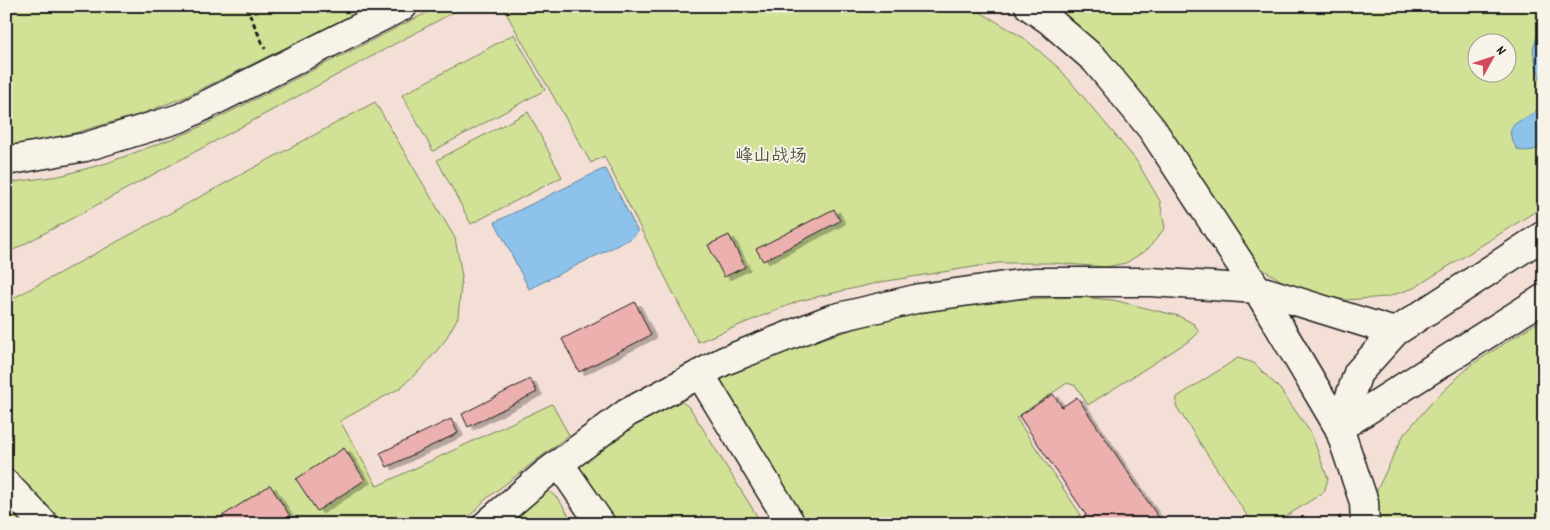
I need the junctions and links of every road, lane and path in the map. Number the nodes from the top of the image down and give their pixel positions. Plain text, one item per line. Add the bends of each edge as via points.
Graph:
1 (246, 6) edge
2 (403, 6) edge
3 (1029, 6) edge
4 (275, 70) junction
5 (6, 161) edge
6 (1544, 235) edge
7 (1257, 289) junction
8 (1544, 298) edge
9 (1395, 332) junction
10 (700, 374) junction
11 (1339, 428) junction
12 (560, 463) junction
13 (6, 484) edge
14 (44, 524) edge
15 (487, 524) edge
16 (601, 524) edge
17 (791, 524) edge
18 (1365, 524) edge

1 - 4 path
2 - 4 lane
3 - 7 lane via 1095,60 1152,129
4 - 5 lane via 180,118 85,147
6 - 9 lane
7 - 9 lane
7 - 10 lane via 1151,282 1034,282 920,298 831,319 724,361
7 - 11 lane
8 - 11 lane
9 - 11 lane via 1358,373
10 - 12 lane via 627,413
10 - 17 lane
11 - 18 lane via 1364,502
12 - 15 lane
12 - 16 lane
13 - 14 lane

